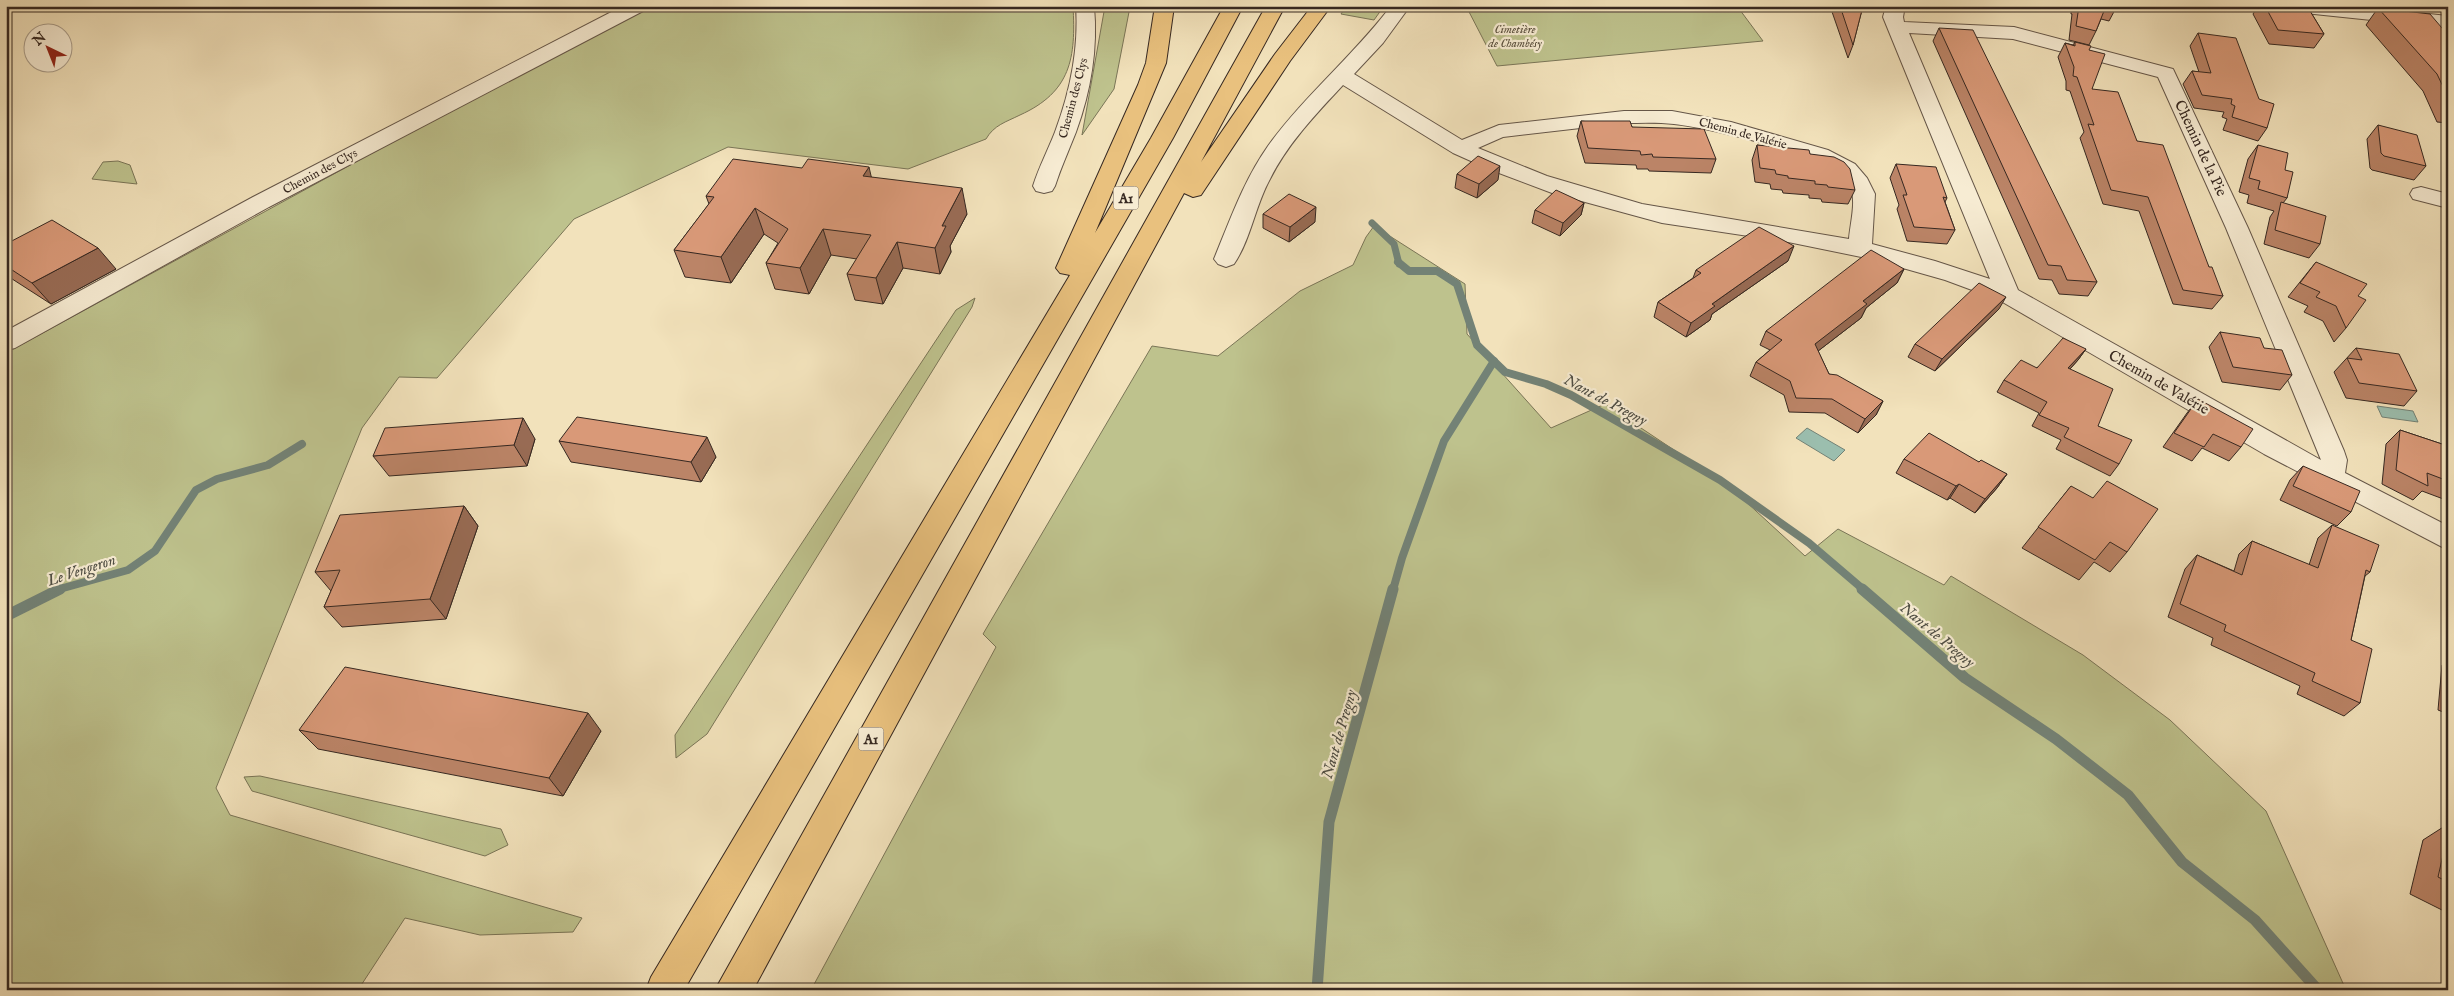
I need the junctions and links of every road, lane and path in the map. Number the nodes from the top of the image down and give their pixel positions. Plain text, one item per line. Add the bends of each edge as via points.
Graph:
1 (638, 6) edge
2 (1085, 6) edge
3 (1165, 6) edge
4 (1234, 6) edge
5 (1276, 6) edge
6 (1322, 6) edge
7 (1401, 6) edge
8 (2295, 6) edge
9 (1896, 17) edge
10 (2448, 22) edge
11 (1341, 75) junction
12 (1461, 148) junction
13 (1044, 186) dead end
14 (2421, 194) dead end
15 (2448, 201) edge
16 (1860, 250) junction
17 (1226, 258) dead end
18 (2007, 294) junction
19 (1097, 332) junction
20 (6, 342) edge
21 (1015, 387) junction
22 (2331, 478) junction
23 (2448, 539) edge
24 (664, 990) edge
25 (733, 990) edge

1 - 20 street, Chemin des Clys via 270,197
2 - 13 street, Chemin des Clys via 1087,32 1081,74 1069,124
3 - 21 highway via 1156,63 1148,86
4 - 21 highway, A1 via 1162,138
5 - 19 highway, A1
6 - 19 highway via 1277,66
7 - 11 street via 1376,39
8 - 10 street
9 - 18 street, Chemin de la Pie
9 - 22 street, Chemin de la Pie via 2014,33 2166,73 2237,228 2331,451 2334,460
11 - 12 street, Chemin de Valérie
11 - 17 street via 1277,149 1258,180
12 - 16 street, Chemin de Valérie via 1523,173 1622,206 1672,218 1789,235
12 - 16 street, Chemin de Valérie via 1499,130 1630,116 1672,117 1724,126 1820,155 1847,169 1864,194
14 - 15 street
16 - 18 street, Chemin de Valérie via 1951,274
18 - 22 street, Chemin de Valérie
19 - 25 highway, A1
21 - 24 highway, A1
22 - 23 street, Chemin de Valérie

